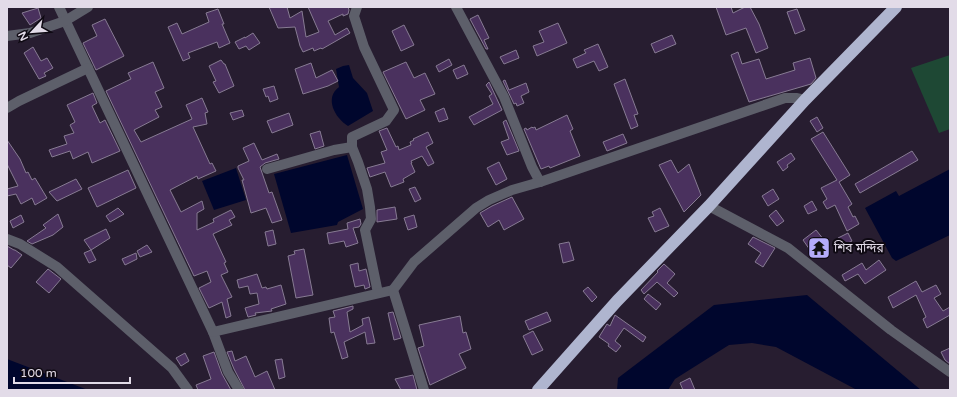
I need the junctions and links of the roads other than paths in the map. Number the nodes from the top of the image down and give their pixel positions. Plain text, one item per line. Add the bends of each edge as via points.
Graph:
1 (59, 7) edge
2 (88, 7) edge
3 (357, 7) edge
4 (456, 7) edge
5 (896, 7) edge
6 (65, 21) junction
7 (7, 36) edge
8 (88, 68) junction
9 (805, 100) junction
10 (7, 108) edge
11 (352, 147) junction
12 (267, 169) dead end
13 (540, 182) junction
14 (709, 206) junction
15 (7, 239) edge
16 (393, 290) junction
17 (378, 293) junction
18 (213, 332) junction
19 (950, 372) edge
20 (188, 390) edge
21 (239, 390) edge
22 (424, 390) edge
23 (538, 390) edge

1 - 6 street
2 - 6 street
3 - 11 street via 354,16 364,47 394,110 386,121 352,137
4 - 13 street via 504,97
5 - 9 highway
6 - 7 street via 30,33
6 - 8 street
8 - 10 street
8 - 18 street
9 - 13 street via 785,98
9 - 14 highway
11 - 12 street
11 - 17 street via 367,189 371,219 365,230
13 - 16 street via 512,190 476,208 414,262
14 - 19 street via 788,248 891,330
14 - 23 highway via 617,301
15 - 20 street via 57,267 172,368
16 - 17 street
16 - 22 street
17 - 18 street
18 - 21 street via 228,372

